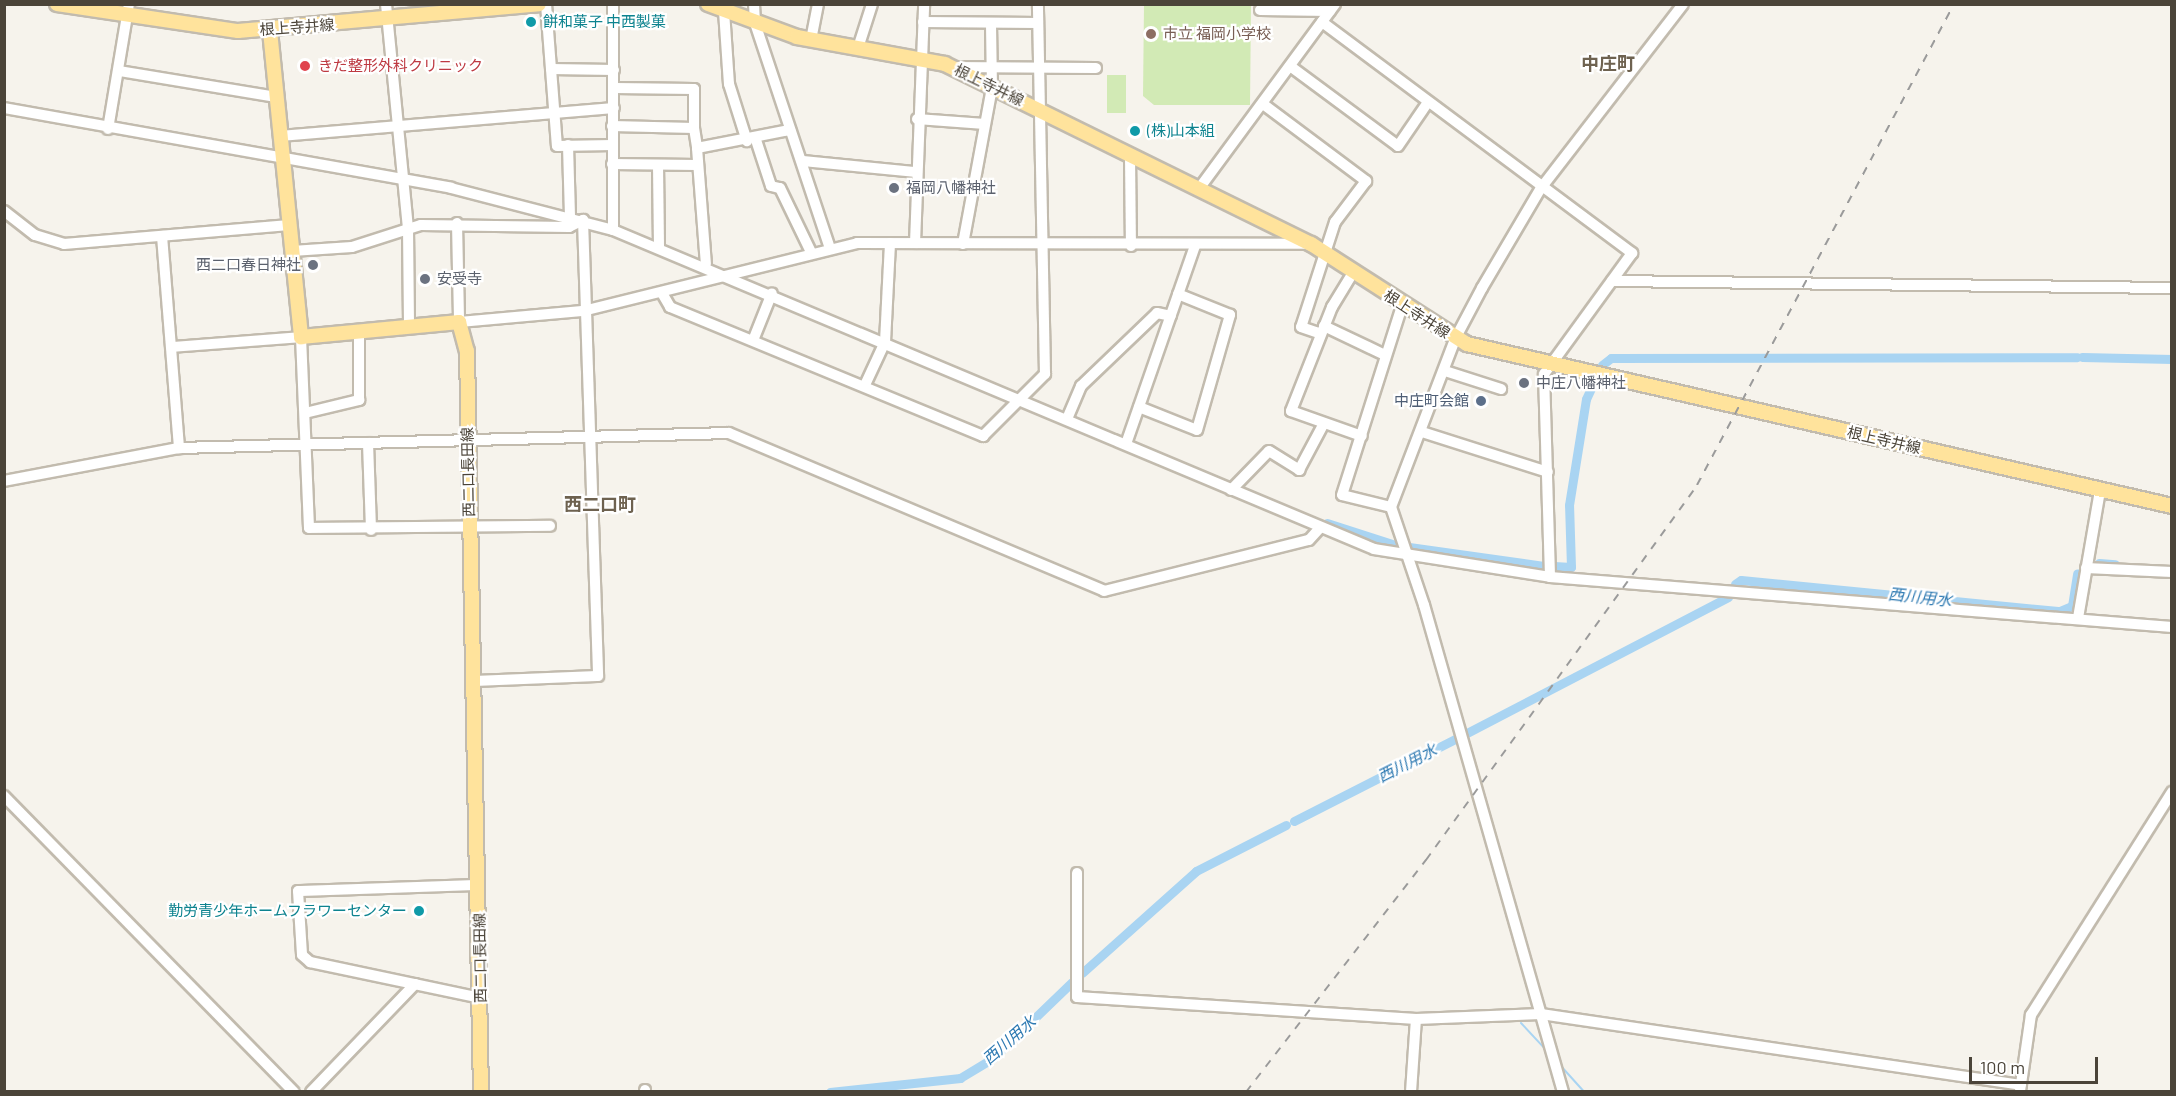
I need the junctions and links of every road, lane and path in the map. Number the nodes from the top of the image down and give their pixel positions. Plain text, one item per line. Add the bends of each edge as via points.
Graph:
1 (57, 4) edge
2 (386, 4) edge
3 (539, 4) edge
4 (546, 4) edge
5 (613, 4) edge
6 (708, 4) edge
7 (754, 4) edge
8 (818, 4) edge
9 (872, 4) edge
10 (924, 4) edge
11 (1038, 4) edge
12 (1683, 4) edge
13 (1332, 8) edge
14 (129, 10) edge
15 (1260, 10) dead end
16 (724, 11) junction
17 (385, 21) junction
18 (755, 22) junction
19 (923, 22) junction
20 (1322, 22) junction
21 (991, 23) junction
22 (1038, 24) junction
23 (270, 31) junction
24 (811, 40) junction
25 (858, 48) junction
26 (919, 58) junction
27 (992, 66) junction
28 (1036, 66) junction
29 (1290, 66) junction
30 (951, 67) junction
31 (1096, 68) dead end
32 (551, 69) junction
33 (614, 70) junction
34 (119, 71) junction
35 (615, 88) junction
36 (992, 88) junction
37 (276, 97) junction
38 (1428, 102) junction
39 (1263, 104) junction
40 (4, 108) edge
41 (614, 108) junction
42 (1036, 108) junction
43 (554, 110) junction
44 (917, 119) junction
45 (396, 124) junction
46 (985, 124) junction
47 (612, 126) junction
48 (694, 128) junction
49 (108, 129) junction
50 (790, 130) junction
51 (280, 136) junction
52 (752, 140) junction
53 (568, 145) junction
54 (613, 145) junction
55 (697, 148) junction
56 (1130, 155) junction
57 (282, 159) junction
58 (803, 161) junction
59 (612, 164) junction
60 (657, 165) junction
61 (697, 165) junction
62 (916, 172) junction
63 (401, 178) junction
64 (1541, 188) junction
65 (1198, 190) junction
66 (4, 211) edge
67 (570, 217) junction
68 (582, 220) junction
69 (457, 223) junction
70 (289, 225) junction
71 (408, 228) junction
72 (613, 230) junction
73 (162, 236) junction
74 (890, 243) junction
75 (915, 243) junction
76 (963, 244) junction
77 (1311, 244) junction
78 (659, 246) junction
79 (1039, 246) junction
80 (1131, 246) junction
81 (1195, 246) junction
82 (830, 248) junction
83 (292, 251) junction
84 (811, 252) junction
85 (1326, 253) junction
86 (706, 264) junction
87 (1354, 271) junction
88 (726, 273) junction
89 (1612, 281) junction
90 (2172, 288) edge
91 (662, 293) junction
92 (772, 293) junction
93 (1178, 294) junction
94 (1402, 306) junction
95 (584, 311) junction
96 (1171, 316) junction
97 (459, 322) junction
98 (409, 326) junction
99 (359, 330) junction
100 (1322, 330) junction
101 (301, 338) junction
102 (754, 338) junction
103 (1455, 339) junction
104 (885, 342) junction
105 (172, 347) junction
106 (1385, 355) junction
107 (1550, 363) junction
108 (1445, 371) junction
109 (865, 385) junction
110 (1501, 389) dead end
111 (1024, 401) junction
112 (1139, 407) junction
113 (305, 413) junction
114 (1067, 419) junction
115 (1323, 425) junction
116 (1422, 432) junction
117 (1362, 436) junction
118 (591, 440) junction
119 (467, 442) junction
120 (368, 443) junction
121 (306, 444) junction
122 (1125, 444) junction
123 (179, 448) junction
124 (1548, 472) junction
125 (4, 481) edge
126 (1231, 489) junction
127 (2100, 490) junction
128 (2172, 506) edge
129 (1392, 507) junction
130 (550, 526) dead end
131 (469, 527) junction
132 (1319, 529) junction
133 (370, 530) junction
134 (1406, 557) junction
135 (2086, 568) junction
136 (2172, 572) edge
137 (1550, 576) junction
138 (2079, 618) junction
139 (2172, 627) edge
140 (472, 681) junction
141 (4, 796) edge
142 (2169, 799) edge
143 (1077, 873) dead end
144 (478, 885) junction
145 (415, 984) junction
146 (481, 998) junction
147 (1541, 1014) junction
148 (1416, 1019) junction
149 (2020, 1088) edge
150 (294, 1092) edge
151 (311, 1092) edge
152 (481, 1092) edge
153 (1411, 1092) edge
154 (1563, 1092) edge

1 - 14 main road, 根上寺井線
2 - 17 street
3 - 17 main road, 根上寺井線
4 - 32 street
5 - 33 street
6 - 16 main road, 根上寺井線
7 - 18 street
8 - 24 street
9 - 25 street
10 - 19 street
11 - 22 street
12 - 64 street
13 - 15 street
13 - 20 street
14 - 23 main road, 根上寺井線 via 195,29
14 - 34 street
16 - 18 main road, 根上寺井線
16 - 52 street via 729,84
17 - 23 main road, 根上寺井線
17 - 45 street
18 - 24 main road, 根上寺井線
18 - 50 street via 763,33
19 - 21 street
19 - 26 street
20 - 29 street
20 - 38 street
21 - 22 street
21 - 27 street
22 - 28 street
23 - 37 main road
24 - 25 main road, 根上寺井線
25 - 26 main road, 根上寺井線
26 - 30 main road, 根上寺井線
26 - 44 street
27 - 28 street
27 - 30 street
27 - 36 street
28 - 31 street
28 - 42 street
29 - 38 street via 1398,146
29 - 39 street
30 - 36 main road, 根上寺井線
32 - 33 street
32 - 43 street
33 - 35 street
34 - 37 street
34 - 49 street
35 - 41 street
35 - 48 street via 694,89
36 - 42 main road, 根上寺井線
36 - 46 street
37 - 51 main road
38 - 64 street
39 - 65 street
39 - 85 street via 1366,181 1335,222
40 - 49 street
41 - 43 street
41 - 47 street
42 - 56 main road, 根上寺井線
42 - 79 street
43 - 45 street
43 - 53 street via 557,146
44 - 46 street
44 - 62 street
45 - 51 street
45 - 63 street
46 - 76 street
47 - 48 street
47 - 54 street
48 - 55 street
49 - 57 street
50 - 52 street
50 - 58 street
51 - 57 main road
52 - 55 street
52 - 84 street via 771,186 780,188
53 - 54 street
53 - 67 street
54 - 59 street
55 - 61 street
56 - 65 main road, 根上寺井線
56 - 80 street
57 - 63 street
57 - 70 main road
58 - 62 street
58 - 82 street
59 - 60 street
59 - 72 street
60 - 61 street
60 - 78 street
61 - 86 street
62 - 75 street
63 - 67 street
63 - 71 street
64 - 89 street via 1632,253
64 - 103 street
65 - 77 main road, 根上寺井線
66 - 73 street via 35,235 64,244
67 - 68 street
68 - 69 street via 569,227
68 - 72 street
68 - 95 street
69 - 71 street
69 - 97 street
70 - 73 street
70 - 83 main road
71 - 83 street via 352,247
71 - 98 street
72 - 78 street
73 - 105 street
74 - 75 street
74 - 82 street
74 - 104 street
75 - 76 street
76 - 79 street
77 - 81 street
77 - 85 main road, 根上寺井線
78 - 86 street
79 - 80 street
79 - 111 street via 1045,375
80 - 81 street
81 - 93 street
82 - 84 street
83 - 101 main road
84 - 88 street
85 - 87 main road, 根上寺井線
85 - 100 street via 1301,327
86 - 88 street
87 - 94 main road, 根上寺井線
87 - 100 street
88 - 91 street
88 - 92 street
89 - 90 street
89 - 107 street
91 - 95 street
91 - 102 street via 670,307
92 - 102 street
92 - 104 street
93 - 96 street
93 - 112 street via 1230,315 1197,430
94 - 103 main road, 根上寺井線
94 - 106 street
95 - 97 street
95 - 118 street
96 - 112 street
96 - 114 street via 1157,313 1081,386
97 - 98 main road
97 - 119 main road, 西二口長田線 via 470,380
98 - 99 main road
99 - 101 main road
99 - 113 street via 359,400
100 - 106 street
100 - 115 street via 1291,411
101 - 105 street
101 - 113 street
102 - 109 street
103 - 107 main road, 根上寺井線
103 - 108 street
104 - 109 street
104 - 111 street
105 - 123 street
106 - 117 street
107 - 124 street via 1540,396
107 - 127 main road, 根上寺井線
108 - 110 street
108 - 116 street
109 - 111 street via 983,436
111 - 114 street
112 - 122 street
113 - 121 street
114 - 122 street
115 - 117 street
115 - 126 street via 1299,470 1269,451
116 - 124 street
116 - 129 street
117 - 129 street via 1342,495
118 - 119 street
118 - 132 street via 729,433 1104,591 1309,540
118 - 140 street via 598,676
119 - 120 street
119 - 131 main road, 西二口長田線
120 - 121 street
120 - 133 street
121 - 123 street
121 - 133 street via 309,528
122 - 126 street
123 - 125 street
124 - 137 street
126 - 132 street
127 - 128 main road, 根上寺井線
127 - 135 street
129 - 134 street
130 - 131 street
131 - 133 street
131 - 140 main road, 西二口長田線
132 - 134 street
134 - 137 street
134 - 147 street
135 - 136 street
135 - 138 street
137 - 138 street
138 - 139 street
140 - 144 main road, 西二口長田線
141 - 150 street
142 - 149 street via 2031,1015
143 - 148 street via 1077,997
144 - 145 street via 298,891 303,955 310,962
144 - 146 main road, 西二口長田線
145 - 146 street
145 - 151 street
146 - 152 main road, 西二口長田線
147 - 148 street
147 - 149 street
147 - 154 street
148 - 153 street

